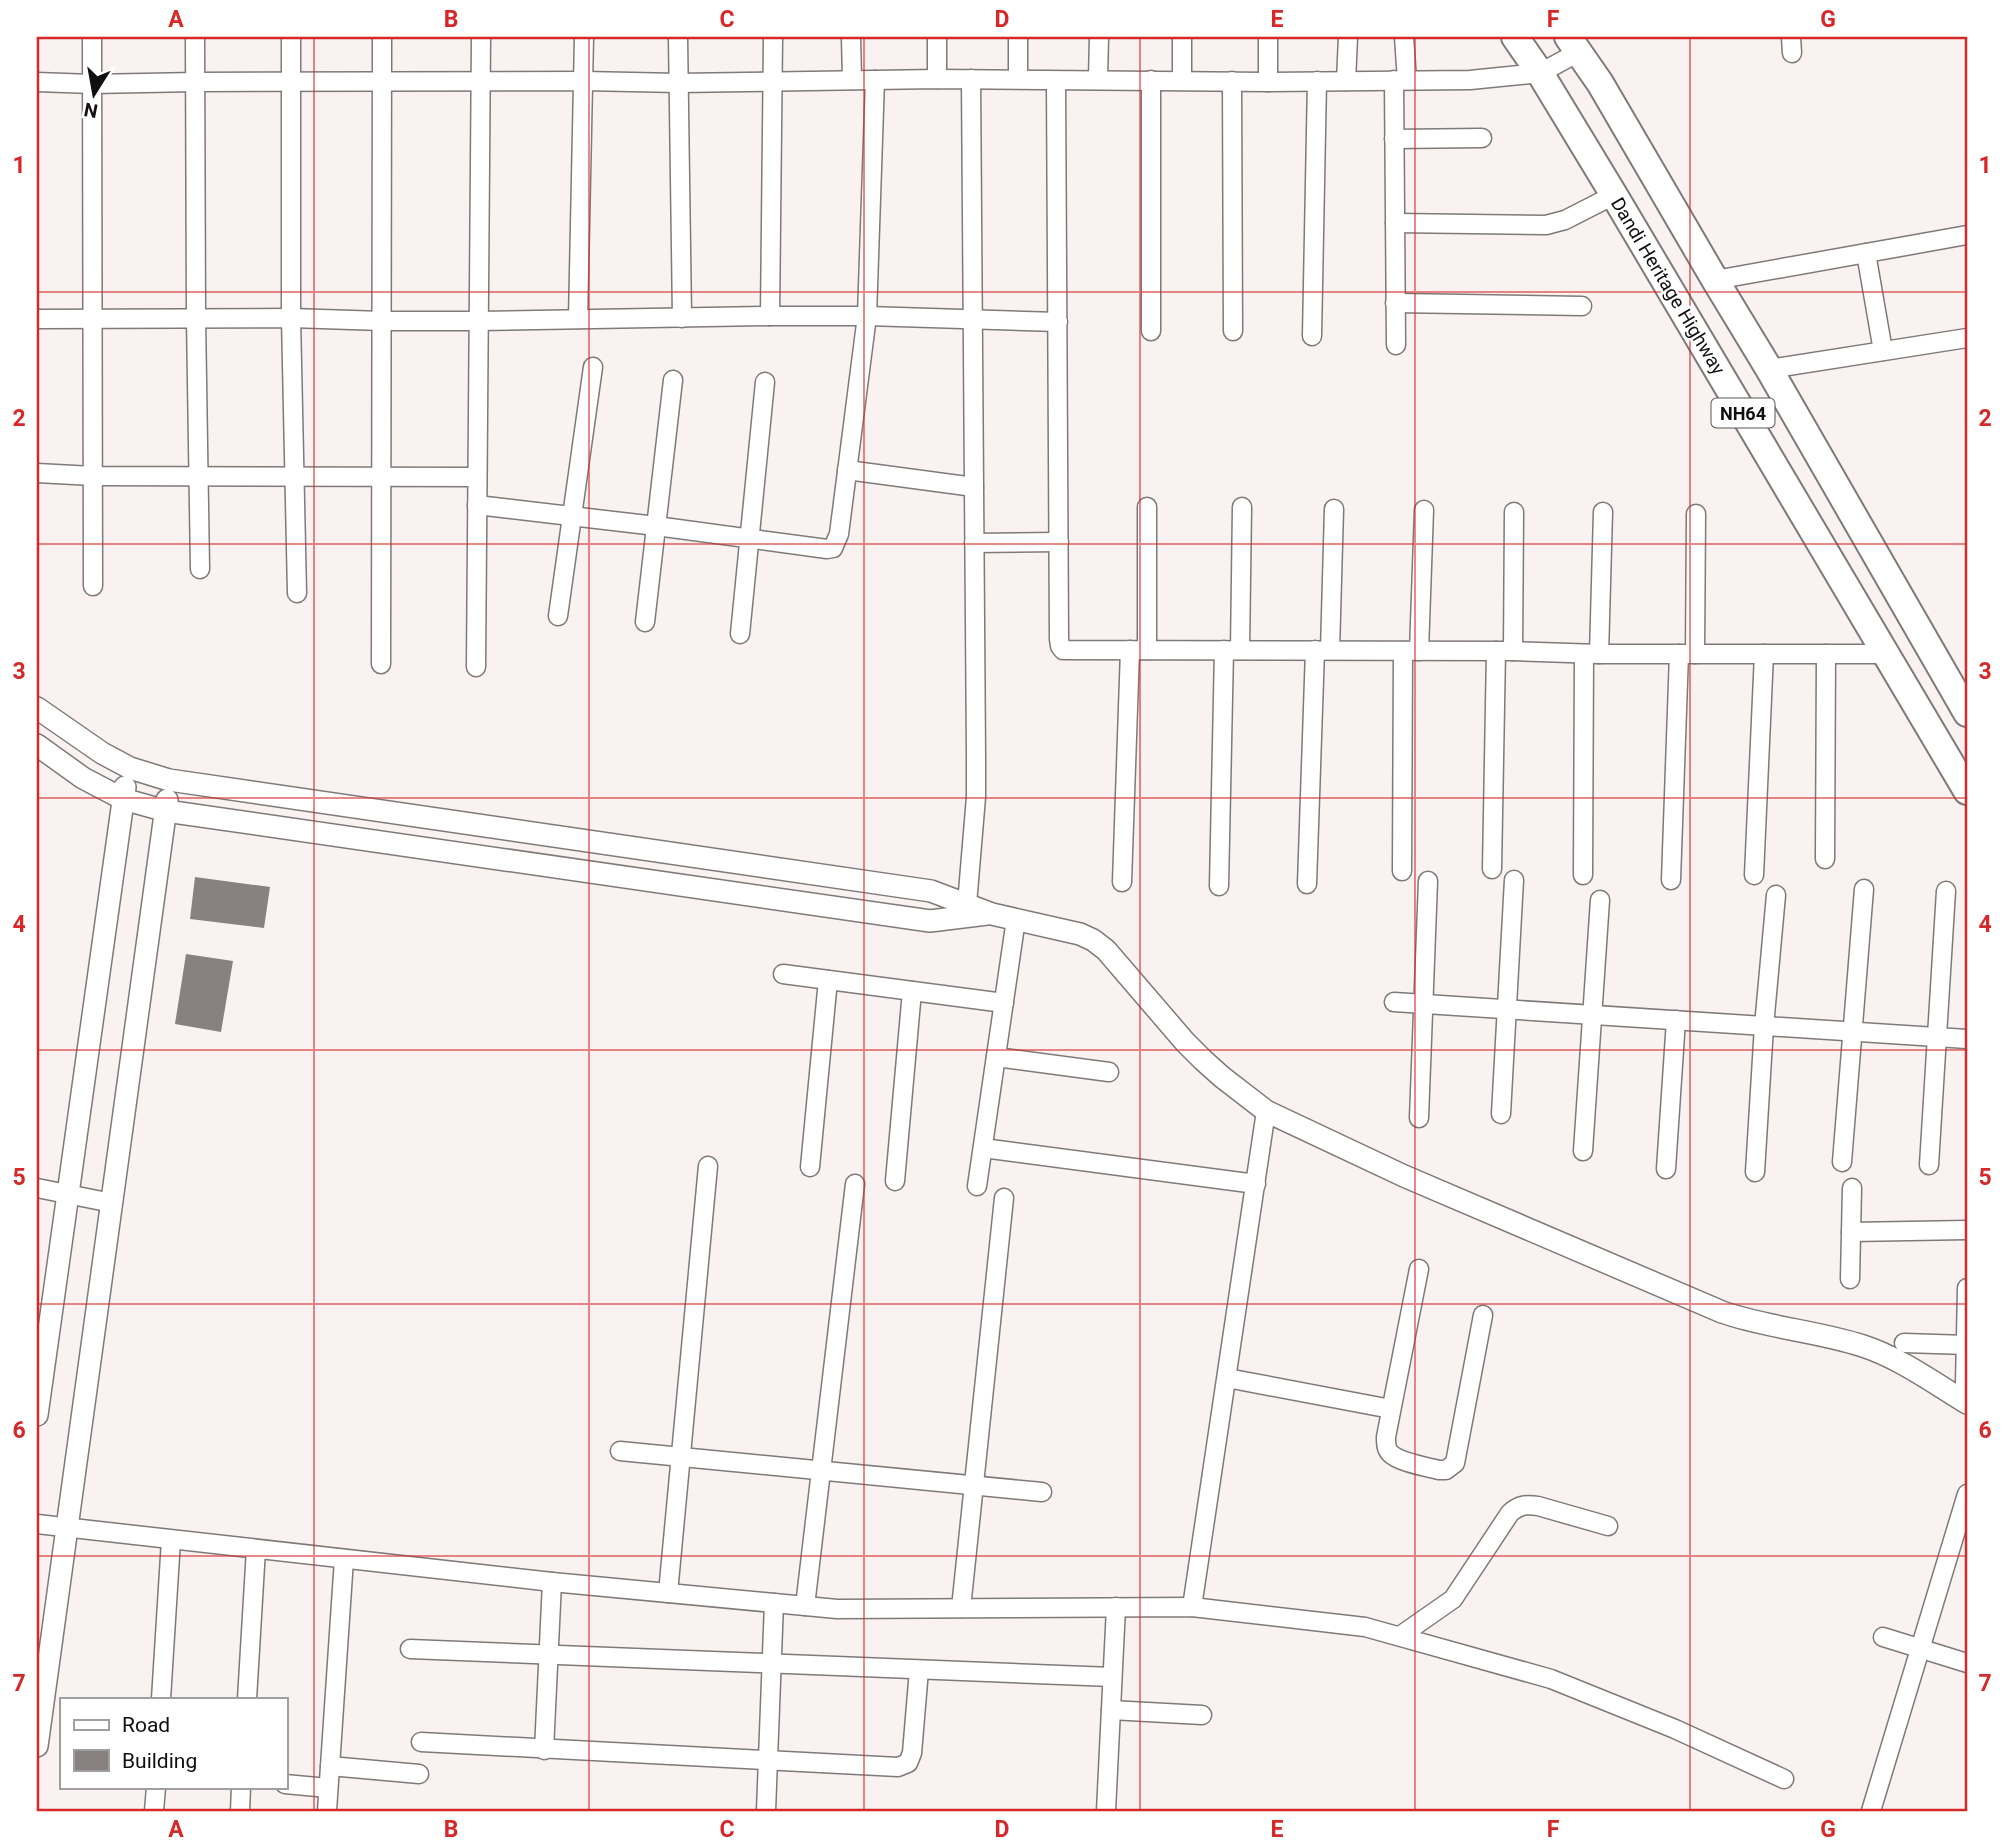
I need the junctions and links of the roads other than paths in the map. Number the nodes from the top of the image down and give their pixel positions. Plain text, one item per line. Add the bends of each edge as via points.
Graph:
1 (92, 37) edge
2 (195, 37) edge
3 (291, 37) edge
4 (382, 37) edge
5 (481, 37) edge
6 (584, 37) edge
7 (678, 37) edge
8 (773, 37) edge
9 (851, 37) edge
10 (936, 37) edge
11 (1018, 37) edge
12 (1099, 37) edge
13 (1182, 37) edge
14 (1268, 37) edge
15 (1348, 37) edge
16 (1404, 37) edge
17 (1515, 37) edge
18 (1573, 44) edge
19 (1540, 73) junction
20 (937, 79) junction
21 (971, 79) junction
22 (1018, 79) junction
23 (852, 80) junction
24 (875, 80) junction
25 (1098, 80) junction
26 (1151, 80) junction
27 (1182, 80) junction
28 (1401, 80) junction
29 (382, 81) junction
30 (584, 81) junction
31 (773, 81) junction
32 (1056, 81) junction
33 (1232, 81) junction
34 (1317, 81) junction
35 (1346, 81) junction
36 (37, 82) edge
37 (196, 82) junction
38 (292, 82) junction
39 (481, 82) junction
40 (1268, 82) junction
41 (678, 83) junction
42 (92, 84) junction
43 (1482, 138) dead end
44 (1394, 139) junction
45 (1614, 195) junction
46 (1395, 223) junction
47 (1967, 235) edge
48 (1866, 253) junction
49 (1715, 280) junction
50 (1395, 303) junction
51 (1582, 306) dead end
52 (770, 316) junction
53 (867, 316) junction
54 (196, 318) junction
55 (290, 318) junction
56 (682, 318) junction
57 (37, 319) edge
58 (578, 319) junction
59 (92, 320) junction
60 (972, 320) junction
61 (382, 321) junction
62 (478, 321) junction
63 (1058, 322) junction
64 (1151, 331) dead end
65 (1233, 331) dead end
66 (1312, 336) dead end
67 (1967, 338) edge
68 (1395, 345) dead end
69 (1882, 351) junction
70 (593, 367) dead end
71 (1769, 369) junction
72 (673, 380) dead end
73 (765, 382) dead end
74 (847, 470) junction
75 (37, 473) edge
76 (93, 476) junction
77 (199, 476) junction
78 (294, 476) junction
79 (382, 477) junction
80 (477, 477) junction
81 (974, 487) junction
82 (477, 505) junction
83 (1242, 506) dead end
84 (1147, 507) dead end
85 (1334, 509) dead end
86 (1424, 510) dead end
87 (1514, 512) dead end
88 (1603, 512) dead end
89 (1696, 514) dead end
90 (572, 515) junction
91 (656, 526) junction
92 (749, 538) junction
93 (1059, 542) junction
94 (974, 543) junction
95 (201, 569) dead end
96 (93, 586) dead end
97 (297, 593) dead end
98 (558, 616) dead end
99 (645, 622) dead end
100 (740, 634) dead end
101 (1139, 650) junction
102 (1232, 650) junction
103 (1322, 650) junction
104 (1411, 651) junction
105 (1504, 651) junction
106 (1885, 653) junction
107 (1592, 654) junction
108 (1687, 654) junction
109 (1764, 654) junction
110 (1826, 654) junction
111 (381, 664) dead end
112 (476, 667) dead end
113 (37, 708) edge
114 (1967, 713) edge
115 (37, 745) edge
116 (130, 768) junction
117 (169, 780) junction
118 (1967, 791) edge
119 (123, 799) junction
120 (166, 811) junction
121 (1825, 859) dead end
122 (1492, 869) dead end
123 (1402, 871) dead end
124 (1754, 874) dead end
125 (1583, 875) dead end
126 (1514, 880) dead end
127 (1671, 880) dead end
128 (1428, 881) dead end
129 (1122, 882) dead end
130 (1307, 884) dead end
131 (1219, 886) dead end
132 (1864, 889) dead end
133 (1946, 891) dead end
134 (1776, 895) dead end
135 (1600, 900) dead end
136 (967, 904) junction
137 (992, 914) junction
138 (1026, 921) junction
139 (783, 974) dead end
140 (828, 980) junction
141 (912, 991) junction
142 (1394, 1002) dead end
143 (1004, 1003) junction
144 (1422, 1004) junction
145 (1507, 1009) junction
146 (1592, 1015) junction
147 (1676, 1020) junction
148 (1764, 1026) junction
149 (1853, 1032) junction
150 (1937, 1037) junction
151 (1967, 1039) edge
152 (996, 1057) junction
153 (1109, 1072) dead end
154 (1266, 1111) junction
155 (1501, 1114) dead end
156 (1419, 1118) dead end
157 (983, 1148) junction
158 (1583, 1151) dead end
159 (1842, 1162) dead end
160 (1929, 1165) dead end
161 (708, 1166) dead end
162 (810, 1167) dead end
163 (1666, 1170) dead end
164 (1755, 1172) dead end
165 (895, 1181) dead end
166 (1256, 1181) junction
167 (855, 1184) dead end
168 (976, 1185) dead end
169 (37, 1188) edge
170 (1852, 1188) dead end
171 (68, 1193) junction
172 (1004, 1198) dead end
173 (112, 1203) junction
174 (1967, 1230) edge
175 (1851, 1232) junction
176 (1419, 1269) dead end
177 (1850, 1279) dead end
178 (1967, 1288) edge
179 (1483, 1315) dead end
180 (1904, 1343) dead end
181 (1967, 1345) edge
182 (1227, 1378) junction
183 (1966, 1393) edge
184 (1391, 1409) junction
185 (37, 1415) edge
186 (620, 1451) dead end
187 (681, 1456) junction
188 (821, 1470) junction
189 (974, 1485) junction
190 (1042, 1492) dead end
191 (1967, 1494) edge
192 (37, 1524) edge
193 (1608, 1526) dead end
194 (67, 1528) junction
195 (171, 1540) junction
196 (256, 1549) junction
197 (344, 1559) junction
198 (552, 1582) junction
199 (668, 1593) junction
200 (774, 1603) junction
201 (806, 1606) junction
202 (1116, 1607) junction
203 (1192, 1607) junction
204 (961, 1608) junction
205 (1400, 1636) junction
206 (1883, 1637) dead end
207 (410, 1649) dead end
208 (1921, 1649) junction
209 (548, 1655) junction
210 (771, 1664) junction
211 (1967, 1664) edge
212 (919, 1671) junction
213 (1112, 1677) junction
214 (161, 1698) edge
215 (247, 1698) edge
216 (1111, 1710) junction
217 (1202, 1715) dead end
218 (421, 1742) dead end
219 (37, 1746) edge
220 (544, 1750) junction
221 (767, 1761) junction
222 (330, 1766) junction
223 (419, 1774) dead end
224 (1784, 1779) dead end
225 (287, 1784) edge
226 (156, 1788) edge
227 (242, 1788) edge
228 (328, 1788) junction
229 (154, 1811) edge
230 (240, 1811) edge
231 (327, 1811) edge
232 (766, 1811) edge
233 (1106, 1811) edge
234 (1871, 1811) edge

1 - 42 street
2 - 37 street
3 - 38 street
4 - 29 street
5 - 39 street
6 - 30 street
7 - 41 street
8 - 31 street
9 - 23 street
10 - 20 street
11 - 22 street
12 - 25 street
13 - 27 street
14 - 40 street
15 - 35 street
16 - 28 street
17 - 19 main road, Dandi Heritage Highway / NH64
18 - 19 street
18 - 49 main road, NH64
19 - 28 street
19 - 45 main road, Dandi Heritage Highway / NH64
20 - 21 street
20 - 24 street
21 - 22 street
21 - 60 street
22 - 32 street
23 - 24 street
23 - 31 street
24 - 53 street
25 - 26 street
25 - 32 street
26 - 27 street
26 - 64 street
27 - 33 street
28 - 35 street
28 - 44 street
29 - 38 street
29 - 39 street
29 - 61 street
30 - 39 street
30 - 41 street
30 - 58 street
31 - 41 street
31 - 52 street
32 - 63 street
33 - 40 street
33 - 65 street
34 - 35 street
34 - 40 street
34 - 66 street
36 - 42 street
37 - 38 street
37 - 42 street
37 - 54 street
38 - 55 street
39 - 62 street
41 - 56 street
42 - 59 street
43 - 44 street
44 - 46 street
45 - 46 street via 1546,225
45 - 106 main road, Dandi Heritage Highway / NH64
46 - 50 street
47 - 48 street
48 - 49 street
48 - 69 street
49 - 71 main road, NH64
50 - 51 street
50 - 68 street
52 - 53 street
52 - 56 street
53 - 60 street
53 - 74 street
54 - 55 street
54 - 59 street
54 - 77 street
55 - 61 street
55 - 78 street
56 - 58 street
57 - 59 street
58 - 62 street
59 - 76 street
60 - 63 street
60 - 81 street
61 - 62 street
61 - 79 street
62 - 80 street
63 - 93 street
67 - 69 street
69 - 71 street
70 - 90 street
71 - 114 main road, NH64
72 - 91 street
73 - 92 street
74 - 81 street
74 - 92 street via 833,548
75 - 76 street
76 - 77 street
76 - 96 street
77 - 78 street
77 - 95 street
78 - 79 street
78 - 97 street
79 - 80 street
79 - 111 street
80 - 82 street
81 - 94 street
82 - 90 street
82 - 112 street
83 - 102 street
84 - 101 street
85 - 103 street
86 - 104 street
87 - 105 street
88 - 107 street
89 - 108 street
90 - 91 street
90 - 98 street
91 - 92 street
91 - 99 street
92 - 100 street
93 - 94 street
93 - 101 street via 1060,646 1069,651
94 - 136 street via 976,797
101 - 102 street
101 - 129 street
102 - 103 street
102 - 131 street
103 - 104 street
103 - 130 street
104 - 105 street
104 - 123 street
105 - 107 street
105 - 122 street
106 - 110 street
106 - 118 main road, Dandi Heritage Highway / NH64
107 - 108 street
107 - 125 street
108 - 109 street
108 - 127 street
109 - 110 street
109 - 124 street
110 - 121 street
113 - 116 street
115 - 119 street
116 - 117 street
116 - 119 street
117 - 120 street
117 - 136 street via 931,891
119 - 120 street
119 - 171 street
120 - 137 street via 930,921
120 - 173 street
126 - 145 street
128 - 144 street
132 - 149 street
133 - 150 street
134 - 148 street
135 - 146 street
136 - 137 street
137 - 138 street
138 - 143 street
138 - 154 street via 1080,934 1106,950 1185,1042
139 - 140 street
140 - 141 street
140 - 162 street
141 - 143 street
141 - 165 street
142 - 144 street
143 - 152 street
144 - 145 street
144 - 156 street
145 - 146 street
145 - 155 street
146 - 147 street
146 - 158 street
147 - 148 street
147 - 163 street
148 - 149 street
148 - 164 street
149 - 150 street
149 - 159 street
150 - 151 street
150 - 160 street
152 - 153 street
152 - 157 street
154 - 166 street
154 - 183 street via 1404,1176 1722,1312 1866,1347
157 - 166 street
157 - 168 street
161 - 187 street
166 - 182 street
167 - 188 street
169 - 171 street
170 - 175 street
171 - 173 street
171 - 185 street
172 - 189 street
173 - 194 street
174 - 175 street
175 - 177 street
176 - 184 street
178 - 181 street
179 - 184 street via 1452,1467 1439,1470 1389,1452 1386,1437
180 - 181 street
181 - 183 street
182 - 184 street
182 - 203 street
186 - 187 street
187 - 188 street
187 - 199 street
188 - 189 street
188 - 201 street
189 - 190 street
189 - 204 street
191 - 208 street
192 - 194 street
193 - 205 street via 1538,1506 1517,1507 1453,1599
194 - 195 street
194 - 219 street
195 - 196 street
195 - 214 street
196 - 197 street
196 - 215 street
197 - 198 street
197 - 222 street
198 - 199 street
198 - 209 street
199 - 200 street
200 - 201 street
200 - 210 street
201 - 204 street
202 - 203 street
202 - 204 street
202 - 213 street
203 - 205 street via 1365,1627
205 - 224 street via 1551,1679
206 - 208 street
207 - 209 street
208 - 211 street
208 - 234 street
209 - 210 street
209 - 220 street
210 - 212 street
210 - 221 street
212 - 213 street
212 - 221 street via 908,1763 898,1767
213 - 216 street
216 - 217 street
216 - 233 street
218 - 220 street
220 - 221 street
221 - 232 street
222 - 223 street
222 - 228 street
225 - 228 street
226 - 229 street
227 - 230 street
228 - 231 street

